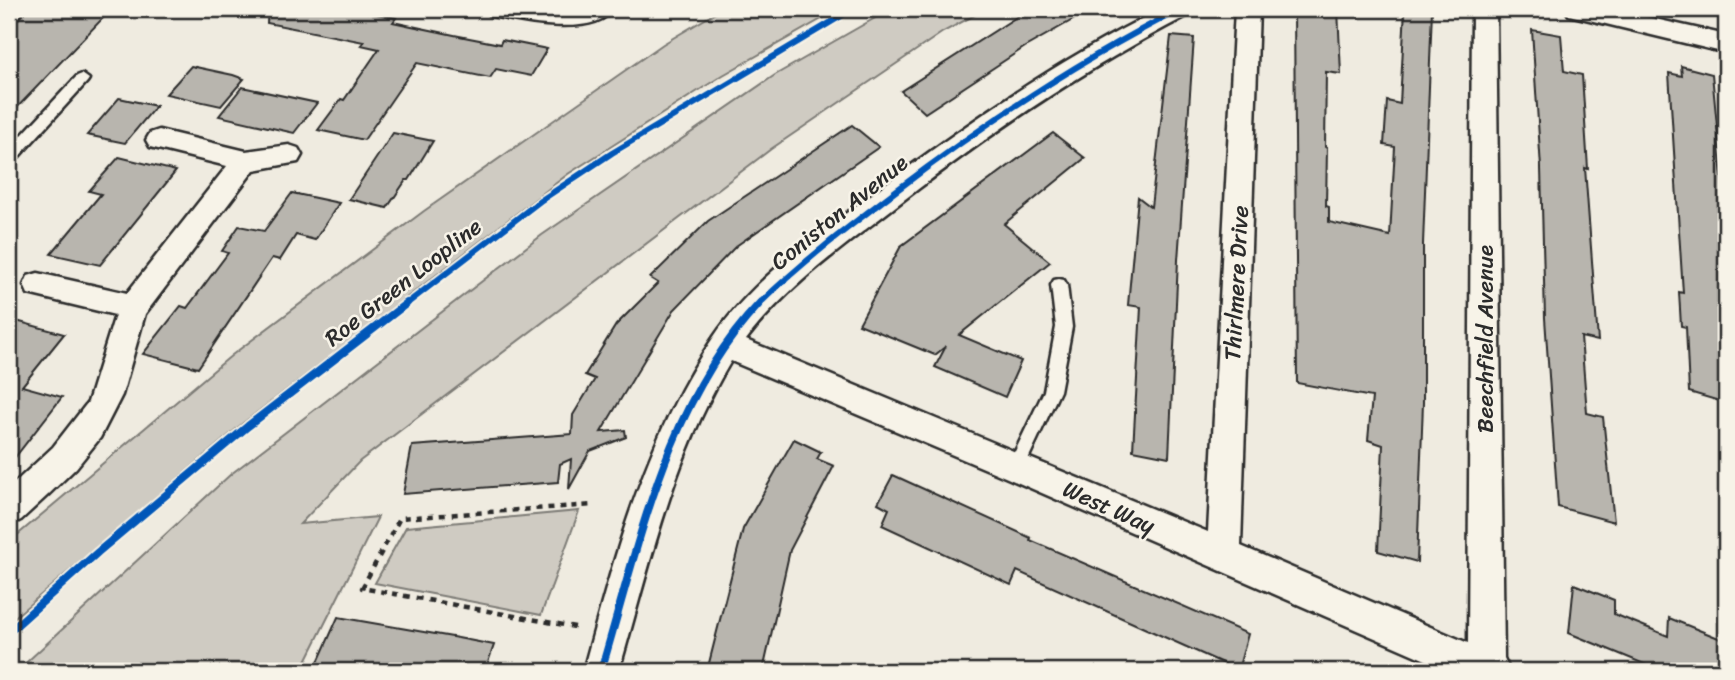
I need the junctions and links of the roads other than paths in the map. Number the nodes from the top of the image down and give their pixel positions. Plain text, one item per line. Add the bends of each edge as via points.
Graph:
1 (497, 9) edge
2 (601, 9) edge
3 (1181, 9) edge
4 (1247, 9) edge
5 (1484, 9) edge
6 (1577, 9) edge
7 (1726, 44) edge
8 (82, 79) dead end
9 (159, 140) dead end
10 (289, 155) dead end
11 (9, 158) edge
12 (246, 162) junction
13 (38, 285) dead end
14 (1059, 285) dead end
15 (133, 307) junction
16 (725, 345) junction
17 (1016, 466) junction
18 (9, 509) edge
19 (1224, 557) junction
20 (1489, 670) edge
21 (601, 671) edge

1 - 2 street via 565,19
3 - 16 street, Coniston Avenue via 1060,74 977,129 805,260
4 - 19 street, Thirlmere Drive
5 - 20 street, Beechfield Avenue
6 - 7 street
8 - 11 lane
9 - 12 street
10 - 12 street
12 - 15 street
13 - 15 street
14 - 17 lane via 1064,327 1052,391
15 - 18 street via 106,397 92,421 41,481
16 - 17 street, West Way
16 - 21 street, Coniston Avenue via 667,458
17 - 19 street, West Way
19 - 20 street, West Way

